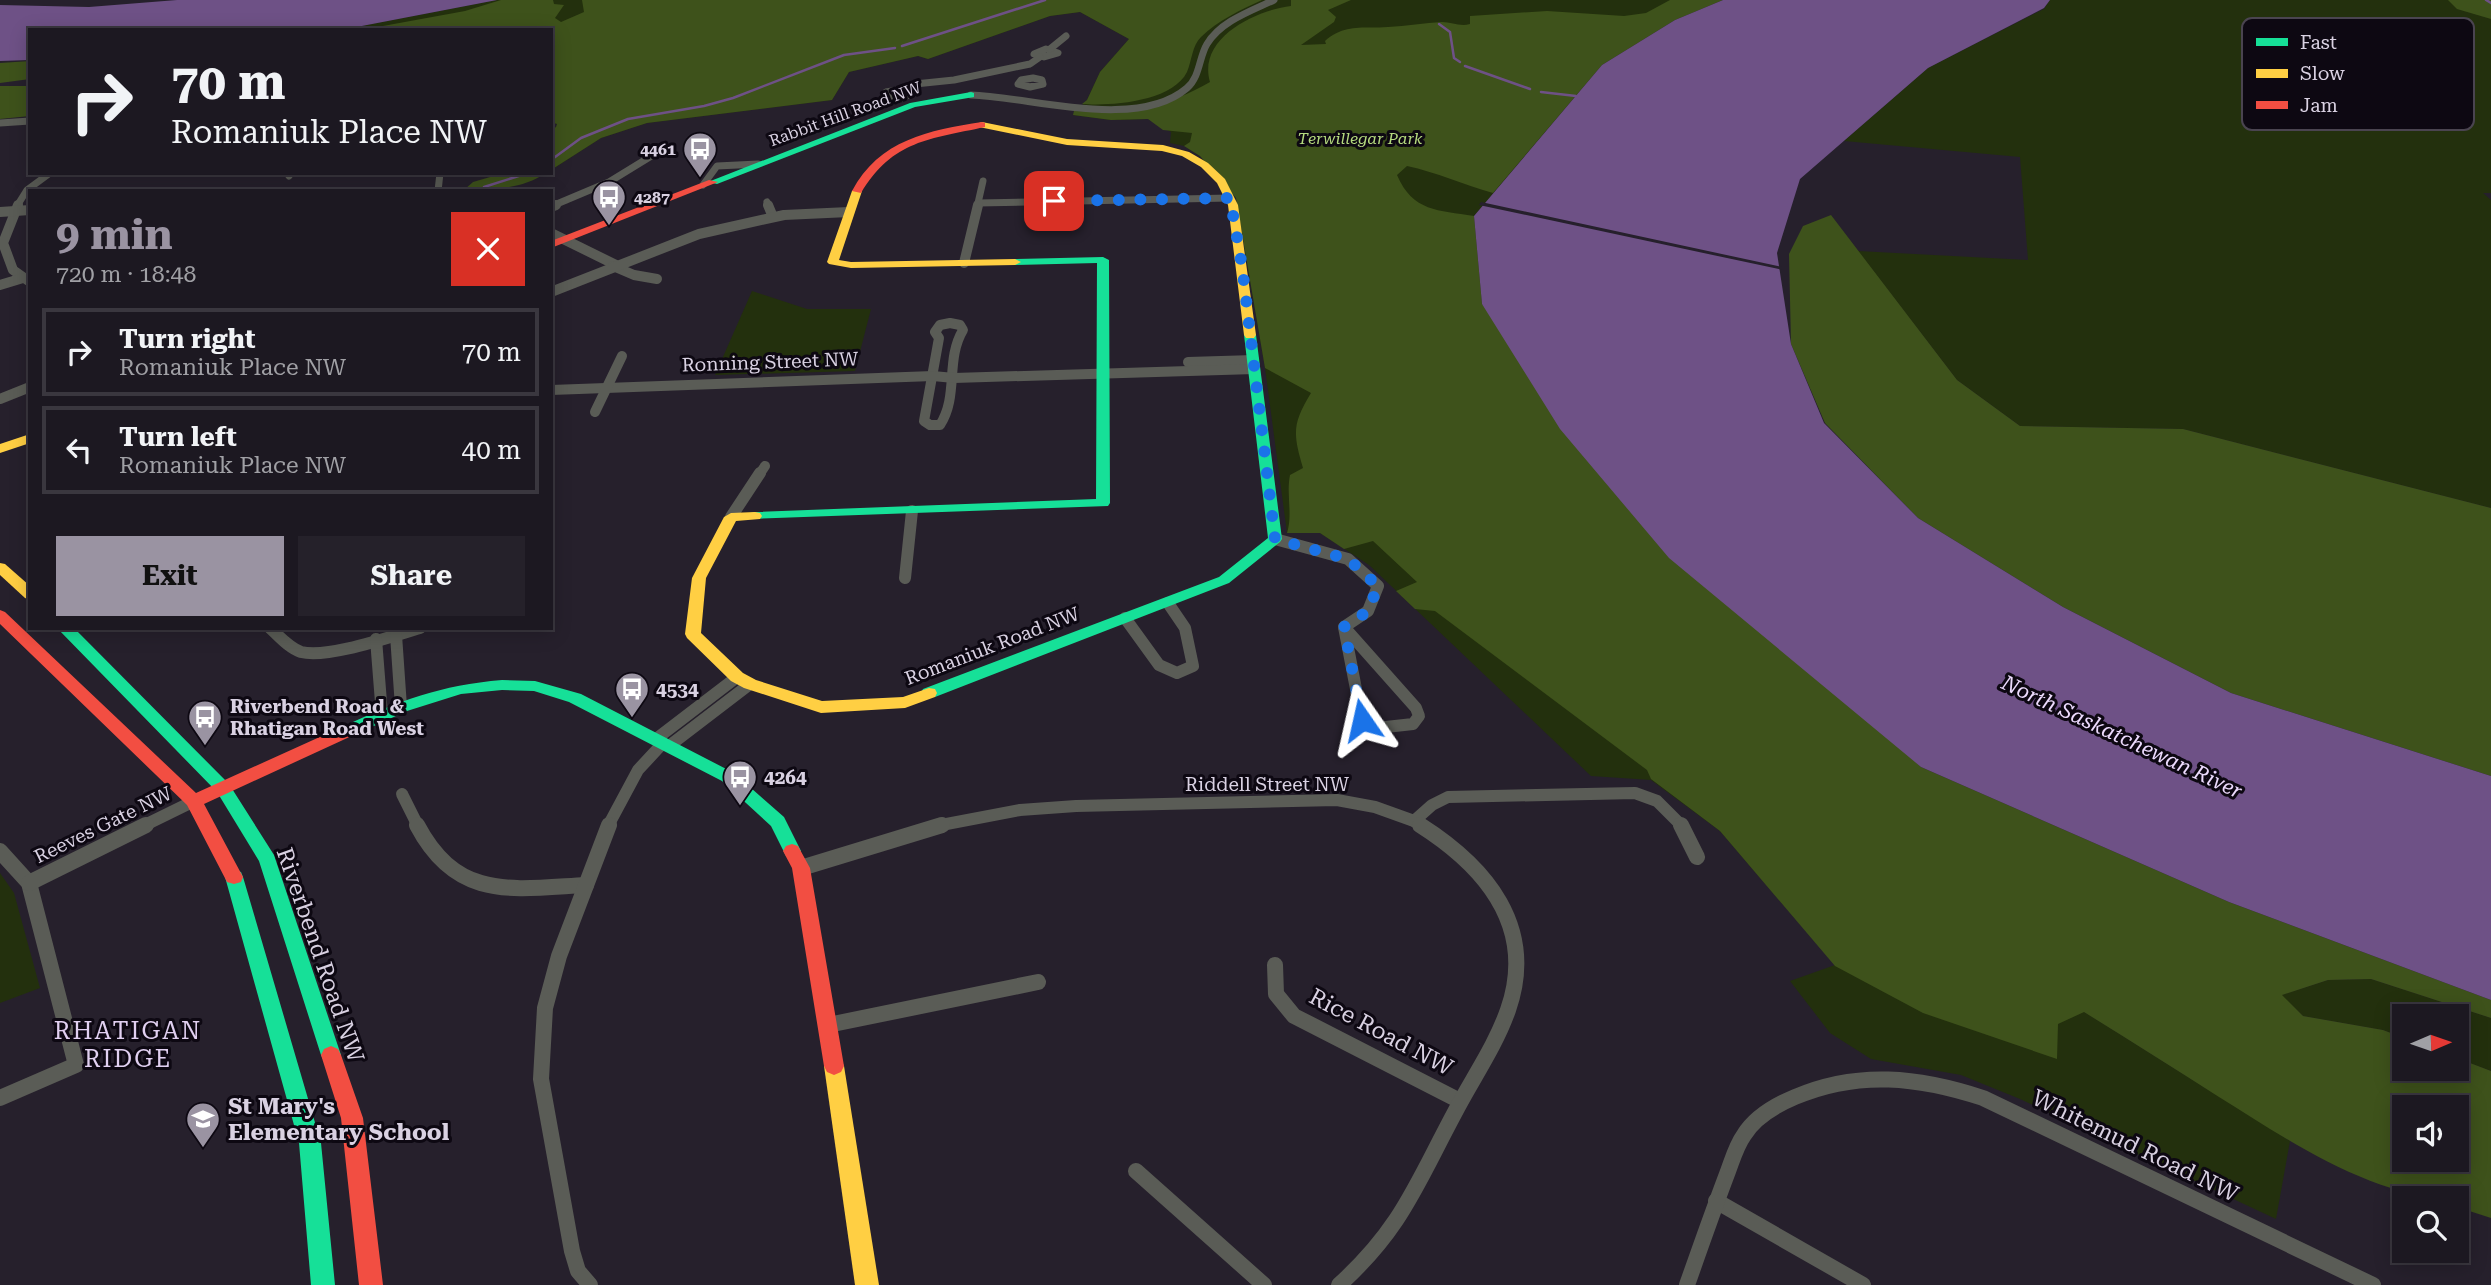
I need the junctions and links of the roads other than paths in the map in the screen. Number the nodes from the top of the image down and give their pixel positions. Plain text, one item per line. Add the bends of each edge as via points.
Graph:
1 (1274, 0) edge
2 (1066, 36) dead end
3 (1030, 64) junction
4 (965, 78) junction
5 (1035, 78) dead end
6 (950, 81) junction
7 (901, 90) dead end
8 (971, 95) junction
9 (28, 121) edge
10 (0, 123) edge
11 (653, 155) dead end
12 (47, 175) edge
13 (983, 181) dead end
14 (28, 189) edge
15 (28, 189) edge
16 (1230, 198) junction
17 (767, 202) dead end
18 (978, 203) junction
19 (553, 206) edge
20 (28, 210) edge
21 (0, 212) edge
22 (12, 212) junction
23 (849, 212) junction
24 (773, 217) junction
25 (555, 241) edge
26 (964, 263) junction
27 (612, 267) junction
28 (13, 271) junction
29 (0, 275) edge
30 (657, 279) dead end
31 (27, 280) edge
32 (0, 285) edge
33 (553, 291) edge
34 (622, 356) dead end
35 (1255, 365) junction
36 (1105, 368) junction
37 (954, 374) junction
38 (933, 376) junction
39 (609, 386) junction
40 (28, 388) edge
41 (553, 390) edge
42 (0, 400) edge
43 (595, 412) dead end
44 (28, 439) edge
45 (0, 449) edge
46 (28, 450) edge
47 (0, 460) edge
48 (765, 466) dead end
49 (912, 511) junction
50 (731, 517) junction
51 (1275, 539) junction
52 (0, 567) edge
53 (905, 578) dead end
54 (28, 592) edge
55 (1168, 603) junction
56 (0, 615) edge
57 (1125, 618) junction
58 (1344, 627) junction
59 (67, 630) edge
60 (272, 630) edge
61 (414, 630) edge
62 (396, 635) junction
63 (376, 639) junction
64 (743, 680) junction
65 (401, 707) junction
66 (382, 715) junction
67 (663, 743) junction
68 (223, 788) junction
69 (402, 794) dead end
70 (194, 801) junction
71 (1414, 821) junction
72 (0, 852) edge
73 (1697, 857) dead end
74 (800, 868) junction
75 (29, 883) junction
76 (586, 885) junction
77 (1275, 965) dead end
78 (1038, 982) dead end
79 (828, 1025) junction
80 (1869, 1077) joint
81 (0, 1098) edge
82 (1460, 1101) junction
83 (1136, 1171) dead end
84 (1716, 1201) junction
85 (323, 1285) edge
86 (371, 1285) edge
87 (590, 1285) edge
88 (867, 1285) edge
89 (1264, 1285) edge
90 (1339, 1285) edge
91 (1687, 1285) edge
92 (1863, 1285) edge
93 (2373, 1285) edge

1 - 8 street, Rabbit Hill Road NW via 1216,32 1191,84 1161,101 1094,109 1004,95
2 - 3 street via 1050,49 1034,52 1040,57
3 - 4 street
3 - 5 street
4 - 6 street
4 - 8 street via 977,89
6 - 7 street
6 - 8 street
8 - 25 street, Rabbit Hill Road NW via 913,105
9 - 10 street
11 - 19 street
12 - 14 street
13 - 18 street
15 - 22 street
16 - 18 street
16 - 23 street via 1197,160 1175,149 1068,142 982,125 946,131 880,159 860,181
16 - 35 street
17 - 24 street
18 - 26 street
20 - 22 street
21 - 22 street
22 - 28 street via 3,243
23 - 24 street
23 - 26 street via 832,260 835,264
24 - 27 street via 687,237
25 - 27 street
26 - 36 street via 1103,260
27 - 30 street
27 - 33 street
28 - 29 street
28 - 31 street
31 - 32 street
34 - 39 street
35 - 36 street, Ronning Street NW
35 - 51 street
36 - 37 street, Ronning Street NW
36 - 49 street via 1103,503
37 - 38 street, Ronning Street NW
37 - 38 street via 947,418 940,425 924,421
37 - 38 street via 956,338 963,330 950,323 935,332 939,338
38 - 39 street, Ronning Street NW
39 - 41 street, Ronning Street NW
39 - 43 street
40 - 42 street
44 - 45 street
46 - 47 street
48 - 50 street, Romaniuk Road NW
49 - 50 street
49 - 53 street
50 - 64 street, Romaniuk Road NW via 699,578 693,634
51 - 55 street, Romaniuk Road NW via 1233,574
51 - 58 street via 1348,559 1378,586 1368,611
52 - 54 street
55 - 57 street, Romaniuk Road NW
55 - 57 street via 1185,628 1193,666 1177,673 1159,665
56 - 70 street
57 - 64 street, Romaniuk Road NW via 905,702 821,707
58 - 58 street via 1362,720 1377,728 1413,724 1419,716 1416,708
59 - 68 street, Riverbend Road NW
60 - 63 street via 303,652
61 - 62 street
62 - 63 street
62 - 65 street
63 - 66 street
64 - 67 street
65 - 66 street
65 - 67 street via 460,689 535,686 575,698
66 - 68 street
67 - 74 street via 728,777 761,804 779,822
67 - 76 street via 638,770 621,799
68 - 70 street
68 - 86 street, Riverbend Road NW via 268,860 352,1118
69 - 76 street via 433,852 457,874 495,886
70 - 75 street, Reeves Gate NW
70 - 85 street via 236,880 310,1143
71 - 73 street via 1448,797 1635,793 1653,797 1667,807 1689,835
71 - 74 street, Riddell Street NW via 1337,800 1049,807 944,824
71 - 82 street, Rice Road NW via 1455,846 1490,882 1511,928 1515,952 1512,997
72 - 75 street
74 - 79 street
75 - 81 street via 76,1065
76 - 87 street via 551,981 542,1032 541,1079 572,1251 578,1271
77 - 82 street, Rice Road NW via 1273,992 1294,1016
78 - 79 street
79 - 88 street
80 - 84 street via 1822,1086 1764,1115 1739,1144
80 - 93 street, Whitemud Road NW via 1924,1080 1983,1098
82 - 90 street, Rice Road NW via 1395,1226
83 - 89 street
84 - 91 street
84 - 92 street

